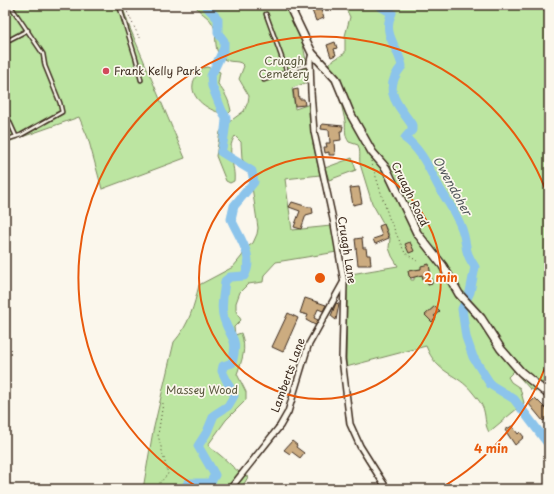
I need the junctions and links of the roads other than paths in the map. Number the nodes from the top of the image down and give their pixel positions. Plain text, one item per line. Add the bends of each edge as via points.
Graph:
1 (10, 5) edge
2 (119, 5) edge
3 (289, 5) edge
4 (266, 14) dead end
5 (28, 30) junction
6 (5, 42) edge
7 (312, 53) junction
8 (310, 65) junction
9 (287, 72) junction
10 (141, 80) dead end
11 (264, 80) dead end
12 (5, 112) edge
13 (16, 136) junction
14 (5, 140) edge
15 (344, 282) junction
16 (549, 395) edge
17 (230, 489) edge
18 (387, 489) edge

1 - 5 lane
2 - 10 lane
3 - 7 main road, Cruagh Road
4 - 9 lane
5 - 6 lane
5 - 13 lane via 43,54 62,112
7 - 8 street, Cruagh Lane
7 - 16 main road, Cruagh Road via 336,79 350,113 372,152 386,168 417,234 443,266 463,299 482,318 495,340 520,372
8 - 9 lane
8 - 15 street, Cruagh Lane via 314,132
9 - 11 lane
12 - 13 lane
13 - 14 lane
15 - 17 street, Lamberts Lane via 308,346 288,412
15 - 18 street, Cruagh Lane via 342,359 350,424 360,446

